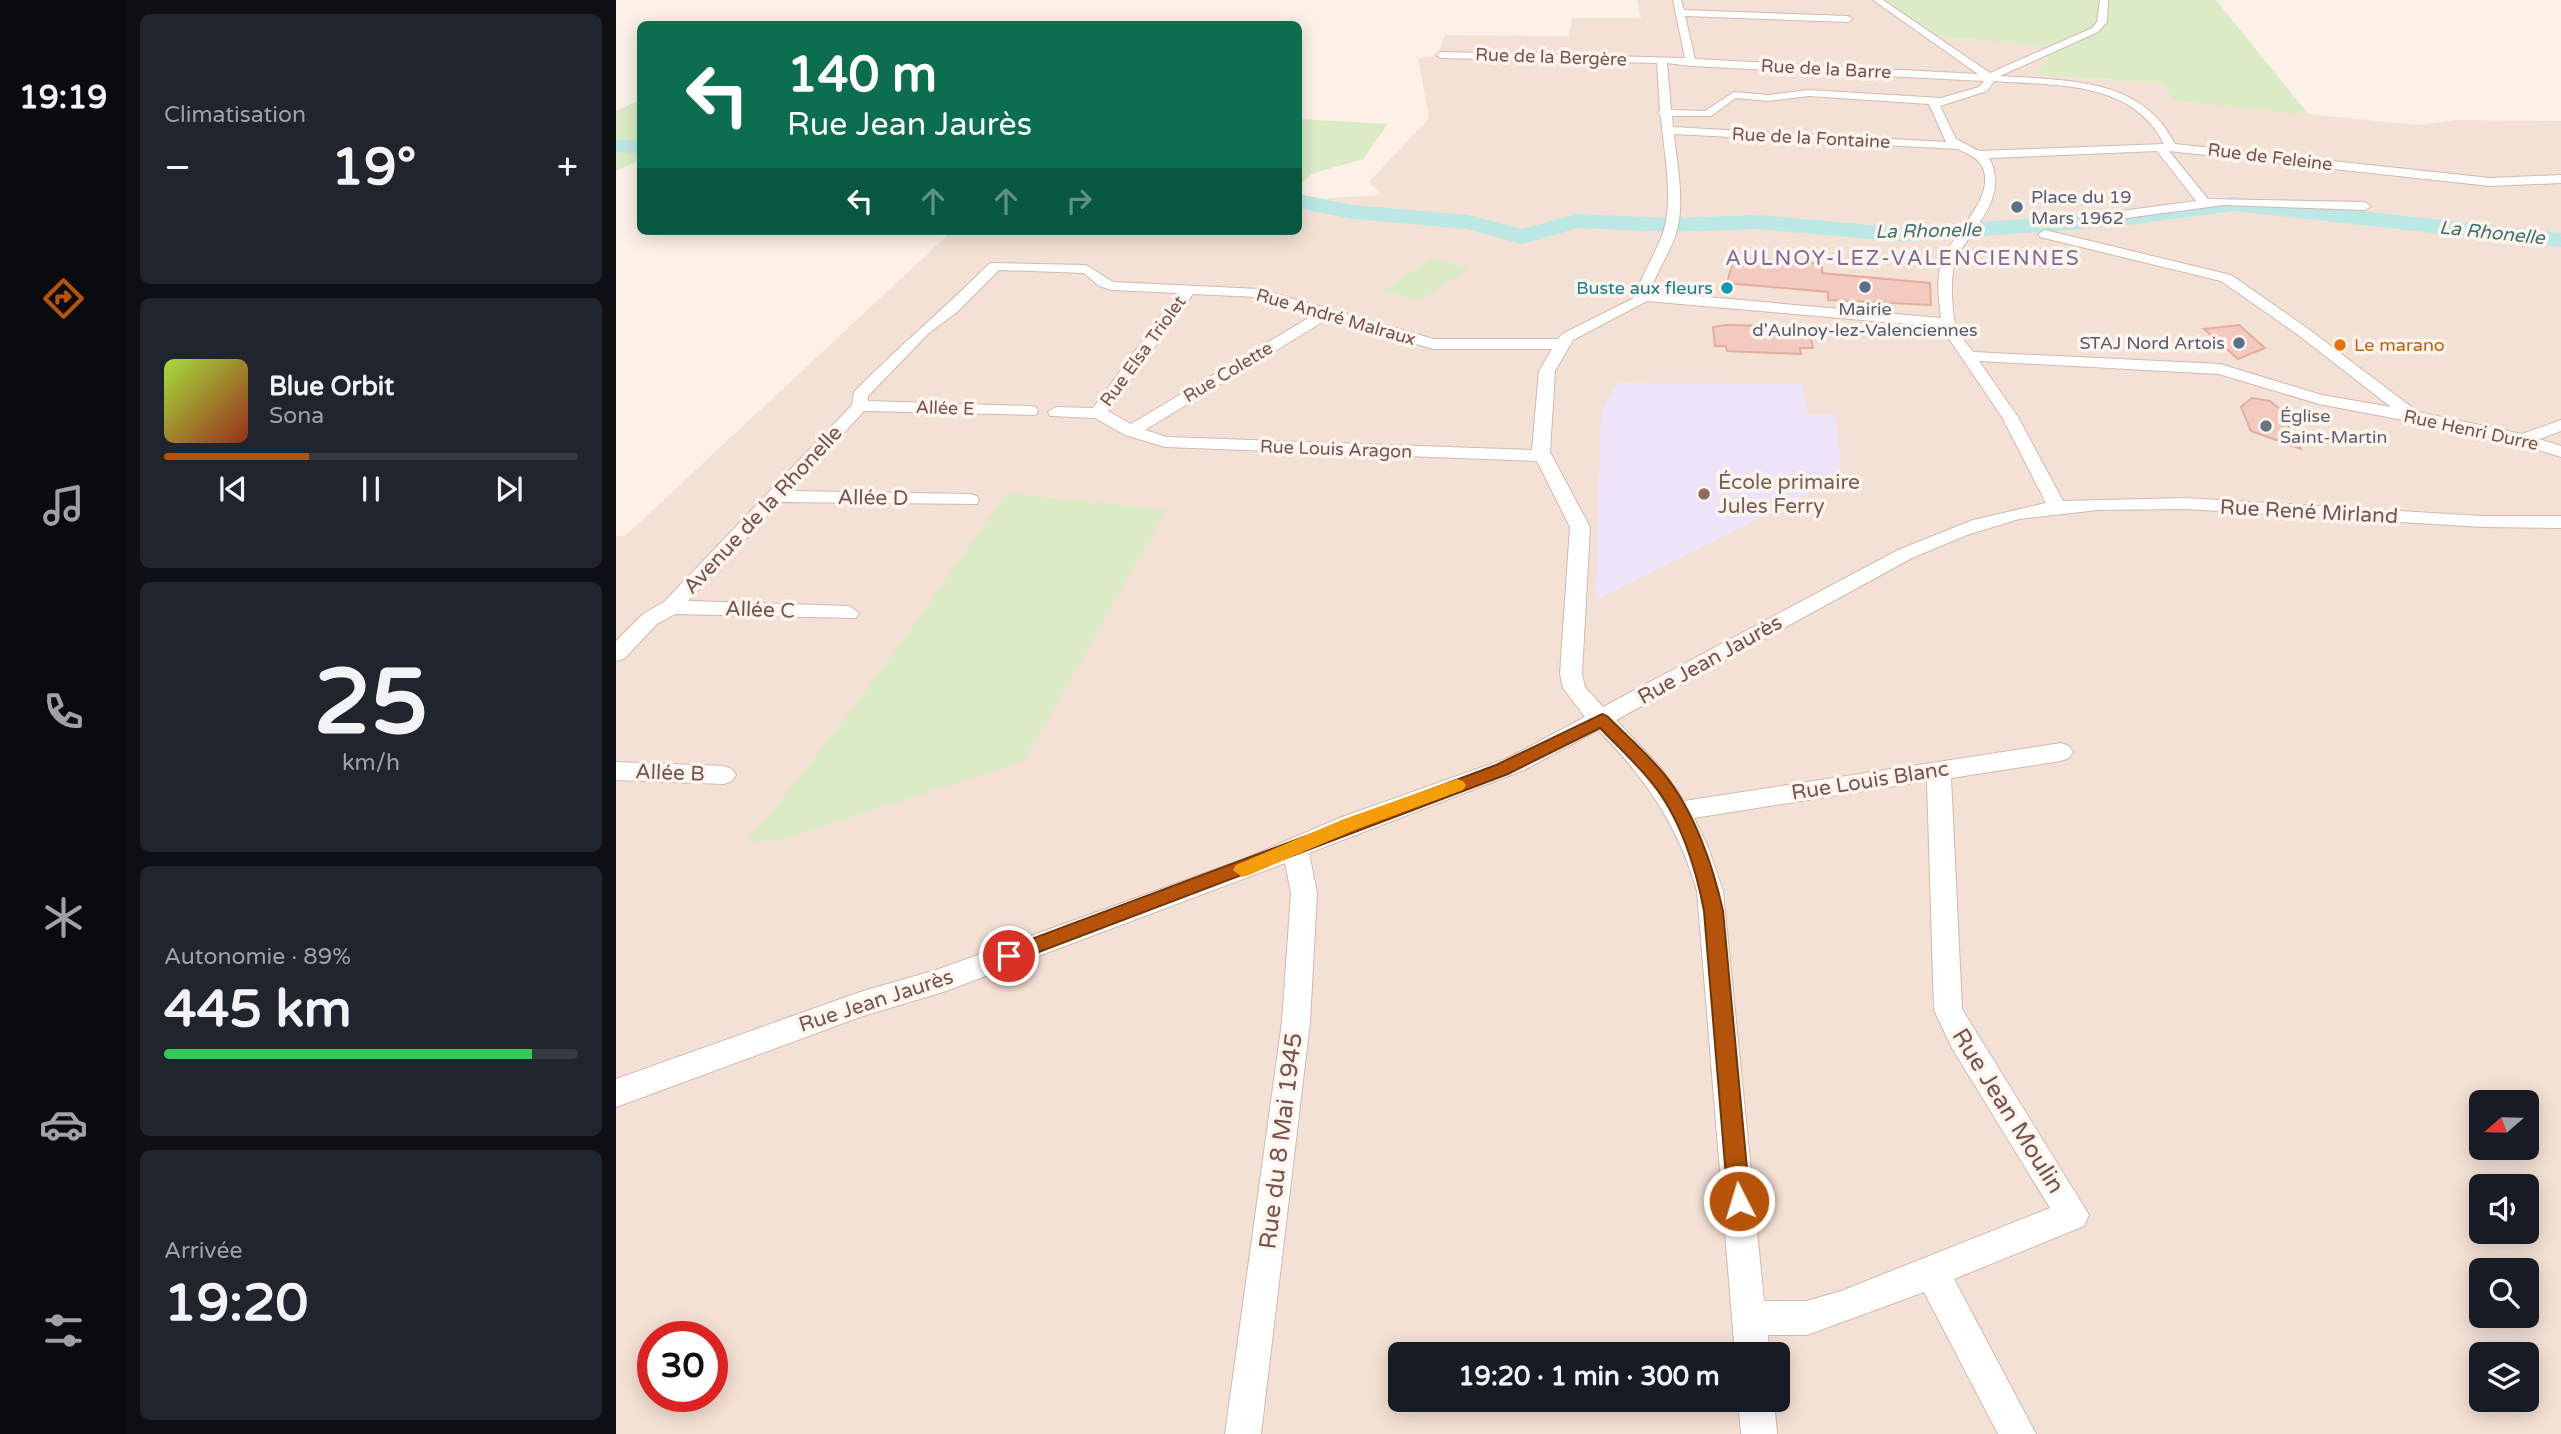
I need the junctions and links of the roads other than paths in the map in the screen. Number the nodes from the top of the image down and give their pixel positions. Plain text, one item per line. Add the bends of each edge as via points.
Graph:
1 (1677, 0) edge
2 (1877, 0) edge
3 (2104, 0) edge
4 (1838, 8) dead end
5 (1681, 13) junction
6 (1441, 55) dead end
7 (1554, 56) junction
8 (1610, 62) dead end
9 (1662, 62) junction
10 (1691, 63) junction
11 (1990, 78) junction
12 (1938, 101) junction
13 (1663, 113) junction
14 (1665, 130) junction
15 (1956, 146) junction
16 (2166, 147) junction
17 (1978, 155) junction
18 (2561, 179) edge
19 (2204, 202) junction
20 (2365, 206) dead end
21 (2111, 216) dead end
22 (1965, 233) joint
23 (2045, 234) dead end
24 (1112, 286) joint
25 (1189, 289) junction
26 (1643, 296) junction
27 (1326, 314) junction
28 (1947, 323) junction
29 (1560, 344) junction
30 (1966, 356) junction
31 (860, 406) junction
32 (1030, 411) dead end
33 (1056, 412) dead end
34 (1098, 413) junction
35 (2413, 417) junction
36 (2561, 425) edge
37 (1131, 431) junction
38 (2523, 439) junction
39 (2561, 452) edge
40 (1543, 456) junction
41 (777, 496) junction
42 (970, 500) dead end
43 (2057, 507) junction
44 (2561, 522) edge
45 (671, 607) junction
46 (849, 613) dead end
47 (616, 654) edge
48 (1602, 720) junction
49 (2061, 752) dead end
50 (616, 771) edge
51 (1939, 771) junction
52 (724, 775) dead end
53 (1679, 811) junction
54 (1295, 848) junction
55 (616, 1093) edge
56 (1932, 1272) junction
57 (1749, 1318) junction
58 (1751, 1342) edge
59 (1757, 1412) edge
60 (1243, 1434) edge
61 (1759, 1434) edge
62 (2018, 1434) edge

1 - 5 street
2 - 11 street
3 - 11 street via 2102,22 2095,30
4 - 5 street via 1849,19
5 - 10 street
6 - 7 street, Rue de la Bergère
7 - 8 street via 1555,65 1609,66
7 - 9 street, Rue de la Bergère
9 - 10 street, Rue de la Barre
9 - 13 street
10 - 11 street, Rue de la Barre
11 - 12 street via 1983,89
11 - 16 street, Rue de la Barre via 2091,86 2118,94 2139,106 2164,133
12 - 13 street via 1809,93 1773,98 1730,92 1707,114
12 - 15 street via 1934,105
13 - 14 street
14 - 15 street, Rue de la Fontaine
14 - 26 street via 1673,199 1671,224
15 - 17 street, Rue de la Fontaine
16 - 17 street, Rue de Feleine
16 - 18 street, Rue de Feleine via 2490,182
16 - 19 street, Rue de la Barre
17 - 22 street via 1989,167 1992,188
19 - 20 street
19 - 21 street
22 - 28 street via 1945,274
23 - 35 street via 2223,277
24 - 25 street, Rue André Malraux
24 - 31 street, Avenue de la Rhonelle via 1086,269 995,267 897,357 860,396
25 - 27 street, Rue André Malraux via 1259,293
25 - 34 street, Rue Elsa Triolet
26 - 28 street
26 - 29 street via 1631,307 1571,334
27 - 29 street, Rue André Malraux via 1433,344
27 - 37 street, Rue Colette
28 - 30 street
29 - 40 street via 1547,371 1540,445
30 - 35 street, Rue Henri Durre via 2220,369 2319,399
30 - 43 street via 2010,417
31 - 32 street, Allée E
31 - 41 street, Avenue de la Rhonelle
33 - 34 street, Rue Elsa Triolet
34 - 37 street, Rue Elsa Triolet
35 - 38 street, Rue Henri Durre
36 - 38 street
37 - 40 street, Rue Louis Aragon via 1172,442
38 - 39 street, Rue Henri Durre
40 - 48 street via 1580,527 1572,681
41 - 42 street, Allée D
41 - 45 street, Avenue de la Rhonelle
43 - 44 street, Rue René Mirland via 2186,506
43 - 48 street, Rue Jean Jaurès via 1976,526 1919,548
45 - 46 street, Allée C
45 - 47 street, Avenue de la Rhonelle via 650,619
48 - 53 street via 1657,777
48 - 54 street, Rue Jean Jaurès via 1516,764
49 - 51 street, Rue Louis Blanc
50 - 52 street, Allée B
51 - 53 street, Rue Louis Blanc
51 - 56 street, Rue Jean Moulin via 1948,1010 2073,1215
53 - 57 street via 1706,875 1714,911
54 - 55 street, Rue Jean Jaurès via 936,982
54 - 60 street, Rue du 8 Mai 1945 via 1304,893 1296,1022
56 - 57 street, Rue Jean Moulin via 1807,1318
56 - 62 street
57 - 58 street
59 - 61 street

